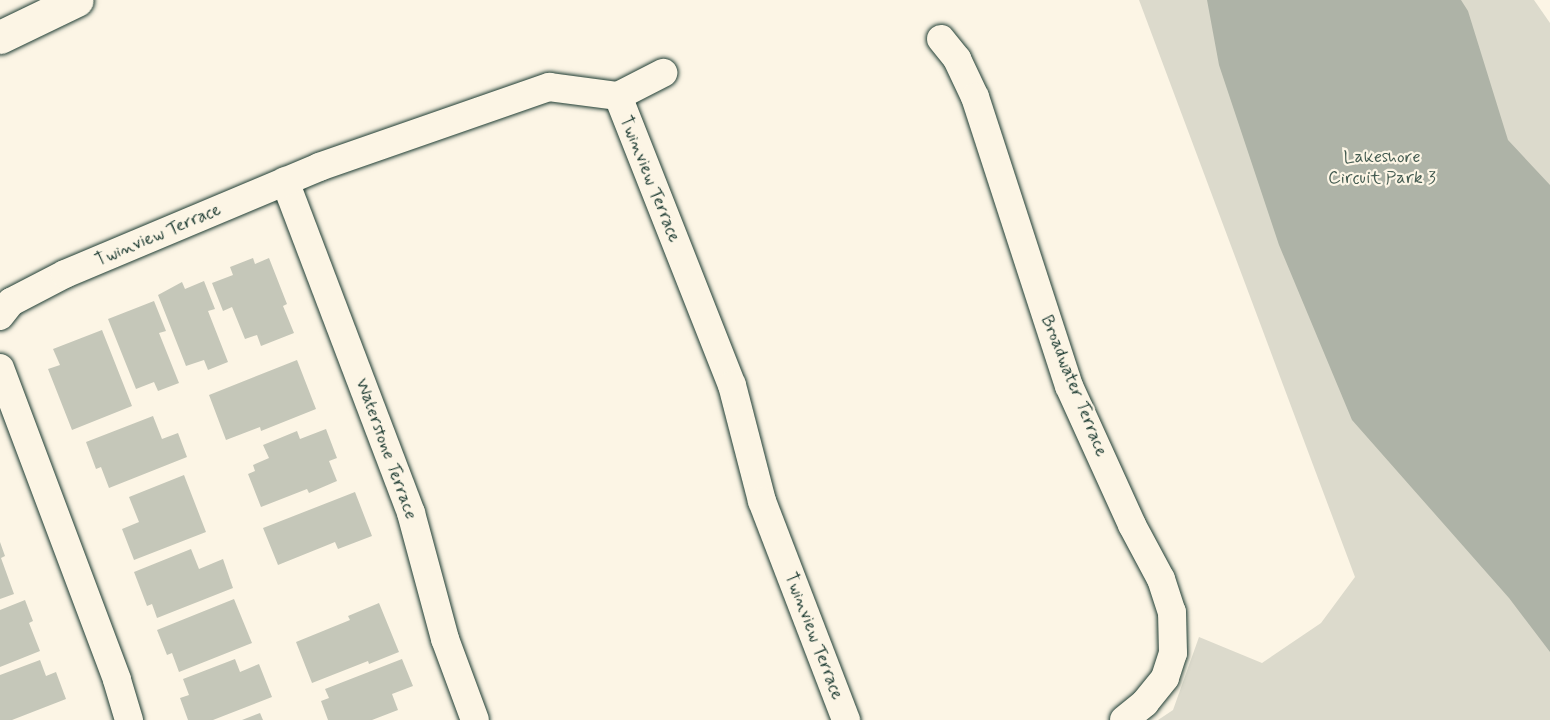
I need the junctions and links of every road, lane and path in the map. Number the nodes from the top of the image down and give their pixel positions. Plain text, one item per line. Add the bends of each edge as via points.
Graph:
1 (76, 0) edge
2 (0, 37) edge
3 (941, 39) dead end
4 (663, 73) dead end
5 (618, 96) junction
6 (285, 181) junction
7 (0, 316) edge
8 (0, 368) edge
9 (129, 720) edge
10 (475, 720) edge
11 (846, 720) edge
12 (1124, 720) edge

1 - 2 street
3 - 12 street, Broadwater Terrace via 957,59 975,97 1069,386 1161,579 1172,612 1173,653 1165,678 1145,703
4 - 5 street
5 - 6 street, Twinview Terrace via 549,87
5 - 11 street, Twinview Terrace via 732,385 762,501
6 - 7 street, Twinview Terrace via 65,274 11,303
6 - 10 street, Waterstone Terrace via 411,513 445,639
8 - 9 street

